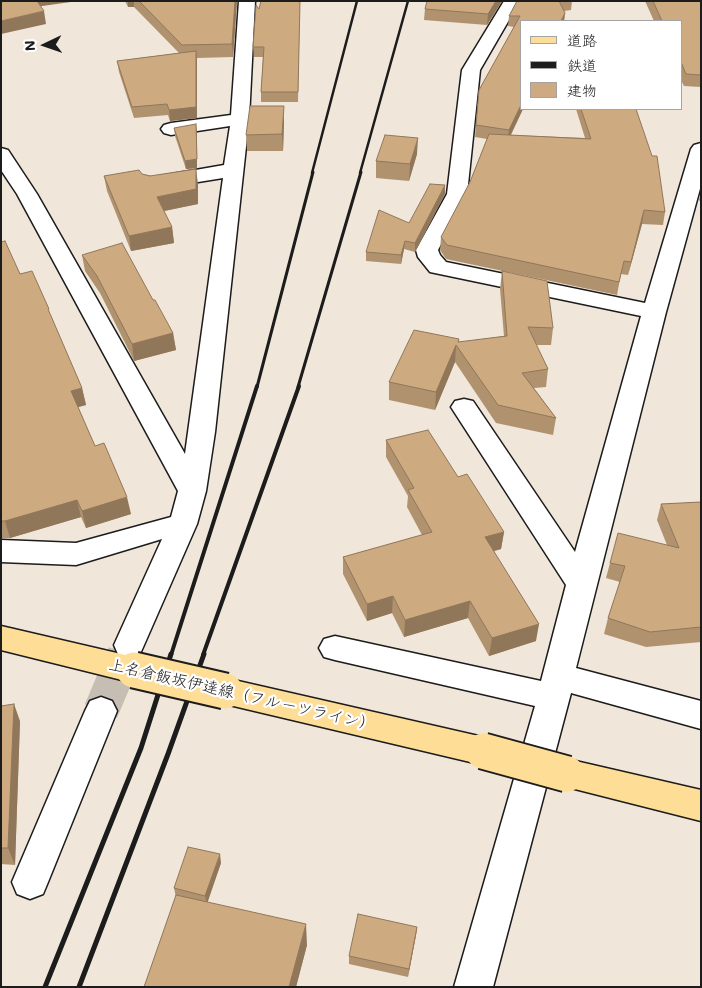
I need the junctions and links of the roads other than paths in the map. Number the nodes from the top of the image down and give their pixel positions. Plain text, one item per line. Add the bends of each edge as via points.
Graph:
1 (247, 1) edge
2 (512, 1) edge
3 (240, 119) junction
4 (171, 129) dead end
5 (701, 149) edge
6 (1, 154) edge
7 (233, 170) junction
8 (152, 183) edge
9 (654, 312) junction
10 (464, 407) dead end
11 (192, 491) junction
12 (183, 524) junction
13 (1, 551) edge
14 (582, 585) junction
15 (1, 638) edge
16 (335, 648) dead end
17 (132, 658) junction
18 (556, 687) junction
19 (101, 711) tunnel mouth
20 (701, 715) edge
21 (701, 806) edge
22 (30, 882) dead end
23 (473, 987) edge

1 - 3 street
2 - 9 street via 471,70 457,194 427,250 429,258 438,267
3 - 4 street
3 - 7 street
5 - 9 street
6 - 11 street
7 - 8 street
7 - 11 street
9 - 14 street
10 - 14 street
11 - 12 street
12 - 13 street via 76,554
12 - 17 street
14 - 18 street
15 - 17 main road, 上名倉飯坂伊達線（フルーツライン）
16 - 18 street
17 - 21 main road, 上名倉飯坂伊達線（フルーツライン）, bridge via 225,691
18 - 20 street
18 - 23 street
19 - 22 street

